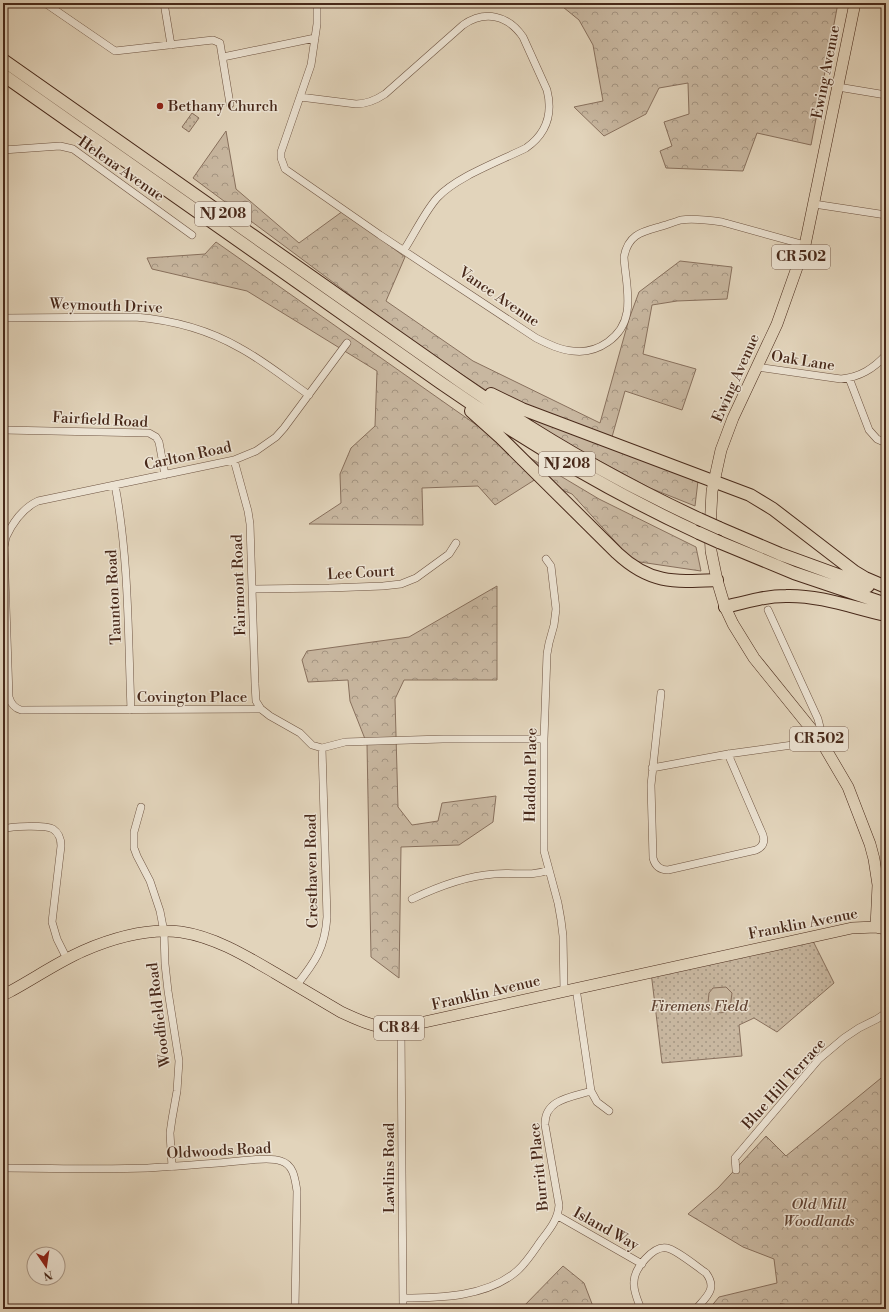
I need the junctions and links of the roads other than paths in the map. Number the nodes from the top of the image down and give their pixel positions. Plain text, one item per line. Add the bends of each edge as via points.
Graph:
1 (45, 3) edge
2 (164, 3) edge
3 (317, 3) edge
4 (855, 3) edge
5 (315, 38) junction
6 (171, 45) junction
7 (222, 57) junction
8 (3, 60) edge
9 (3, 76) edge
10 (838, 87) junction
11 (886, 95) edge
12 (300, 97) junction
13 (230, 104) dead end
14 (3, 150) edge
15 (814, 204) junction
16 (886, 215) edge
17 (192, 235) dead end
18 (805, 245) junction
19 (404, 250) junction
20 (3, 318) edge
21 (347, 343) dead end
22 (886, 355) edge
23 (757, 367) junction
24 (442, 368) junction
25 (849, 378) junction
26 (441, 383) junction
27 (309, 395) junction
28 (3, 430) edge
29 (886, 443) edge
30 (234, 460) junction
31 (165, 474) junction
32 (713, 481) junction
33 (115, 485) junction
34 (5, 538) edge
35 (456, 543) dead end
36 (546, 559) dead end
37 (717, 580) junction
38 (886, 587) edge
39 (253, 589) junction
40 (886, 591) edge
41 (886, 604) edge
42 (725, 607) junction
43 (768, 610) dead end
44 (886, 615) edge
45 (6, 666) edge
46 (661, 693) dead end
47 (261, 709) junction
48 (131, 710) junction
49 (544, 739) junction
50 (821, 741) junction
51 (322, 748) junction
52 (728, 754) junction
53 (652, 768) junction
54 (141, 807) dead end
55 (3, 829) edge
56 (549, 870) junction
57 (412, 899) dead end
58 (881, 928) edge
59 (164, 932) junction
60 (67, 959) junction
61 (296, 986) junction
62 (576, 988) junction
63 (564, 991) junction
64 (3, 995) edge
65 (886, 1013) edge
66 (401, 1028) junction
67 (591, 1091) junction
68 (609, 1112) dead end
69 (172, 1166) junction
70 (3, 1168) edge
71 (736, 1170) dead end
72 (558, 1216) junction
73 (642, 1264) junction
74 (402, 1298) junction
75 (294, 1309) edge
76 (403, 1309) edge
77 (641, 1309) edge
78 (696, 1309) edge

1 - 6 street via 116,51
2 - 6 street
3 - 5 street, Vance Avenue
4 - 10 main road, Ewing Avenue / CR 502
5 - 7 street
5 - 12 street, Vance Avenue via 311,65
6 - 7 street via 212,40 220,43
7 - 13 street
8 - 24 highway, NJ 208
9 - 26 highway, NJ 208
10 - 11 street
10 - 15 main road, Ewing Avenue / CR 502
12 - 19 street, Vance Avenue via 281,152 285,169
12 - 19 street via 356,104 378,99 462,25 475,18 490,16 505,20 523,37 549,99 549,117 543,132 533,144 444,191 430,207
14 - 17 street, Helena Avenue via 60,146 73,149
15 - 16 street
15 - 18 main road, Ewing Avenue / CR 502
18 - 19 street, Vance Avenue via 709,220 681,220 642,232 632,239 625,250 628,302 622,327 604,345 580,352 561,349 536,338
18 - 23 main road, Ewing Avenue / CR 502
20 - 27 street, Weymouth Drive via 135,317 188,326 241,348
21 - 27 street, Carlton Road
22 - 25 street, Oak Lane via 872,369
23 - 25 street, Oak Lane via 831,379
23 - 32 main road, Ewing Avenue / CR 502 via 724,440
24 - 32 highway via 522,408
24 - 40 highway, NJ 208, bridge via 513,417 587,462 645,493 719,528 799,561
25 - 29 street via 869,430 877,439
26 - 37 highway via 632,566 666,580
26 - 41 highway, NJ 208, bridge via 524,439 639,504 719,542 794,573
27 - 30 street, Carlton Road via 276,437 256,451
28 - 31 street, Fairfield Road via 149,433 159,442
30 - 31 street, Carlton Road
30 - 39 street, Fairmont Road via 250,524
31 - 33 street, Carlton Road
32 - 37 main road, Ewing Avenue / CR 502 via 710,530
32 - 38 highway via 742,491 762,502 855,572
33 - 34 street, Carlton Road via 38,501 20,514
33 - 48 street, Taunton Road via 121,514 126,570
34 - 45 street, Covington Place
35 - 39 street, Lee Court via 449,554 416,578 401,584
36 - 49 street, Haddon Place via 551,566 556,610 547,654
37 - 42 main road, Ewing Avenue / CR 502
39 - 47 street, Fairmont Road via 256,701
42 - 44 highway via 765,598 798,596
42 - 50 main road, Ewing Avenue / CR 502 via 751,654
43 - 50 street, Ewing Avenue via 818,719
45 - 48 street, Covington Place via 10,703 17,709
46 - 53 street
47 - 48 street, Covington Place
47 - 51 street, Covington Place via 300,732 312,745
49 - 51 street via 345,742
49 - 56 street, Haddon Place via 544,851
50 - 52 street
50 - 58 main road, Ewing Avenue / CR 502 via 848,787 870,844 878,885
51 - 61 street, Cresthaven Road via 326,931 316,960
52 - 53 street
52 - 53 street via 764,835 763,845 756,850 668,870 660,868 653,858
54 - 59 street, Woodfield Road via 134,832 134,848 156,896
55 - 60 street via 49,828 59,836 52,922 56,939
56 - 57 street via 538,874 480,875
56 - 63 street, Haddon Place via 563,936
58 - 62 main road, Franklin Avenue / CR 84 via 852,928
59 - 60 main road, Franklin Avenue / CR 84 via 147,932 116,939
59 - 61 main road, Franklin Avenue / CR 84 via 192,934 218,943
59 - 69 street, Woodfield Road via 168,991 179,1061 170,1133
60 - 64 main road, Franklin Avenue / CR 84
61 - 66 main road, Franklin Avenue / CR 84 via 354,1018 383,1028
62 - 63 main road, Franklin Avenue / CR 84
62 - 67 street
63 - 66 main road, Franklin Avenue / CR 84
65 - 71 street, Blue Hill Terrace via 844,1038 819,1059 735,1158
66 - 74 street, Lawlins Road
67 - 68 street via 597,1102
67 - 72 street, Burritt Place via 552,1105 545,1119 559,1205
69 - 70 street, Oldwoods Road via 123,1169
69 - 75 street, Oldwoods Road via 274,1159 283,1161 291,1168 297,1191
72 - 73 street, Island Way
72 - 74 street, Burritt Place via 526,1261 497,1283 470,1293
73 - 77 street, Island Way via 637,1269 634,1282
73 - 78 street, Island Way via 654,1251 668,1248 706,1274 711,1282 710,1292
74 - 76 street, Lawlins Road

